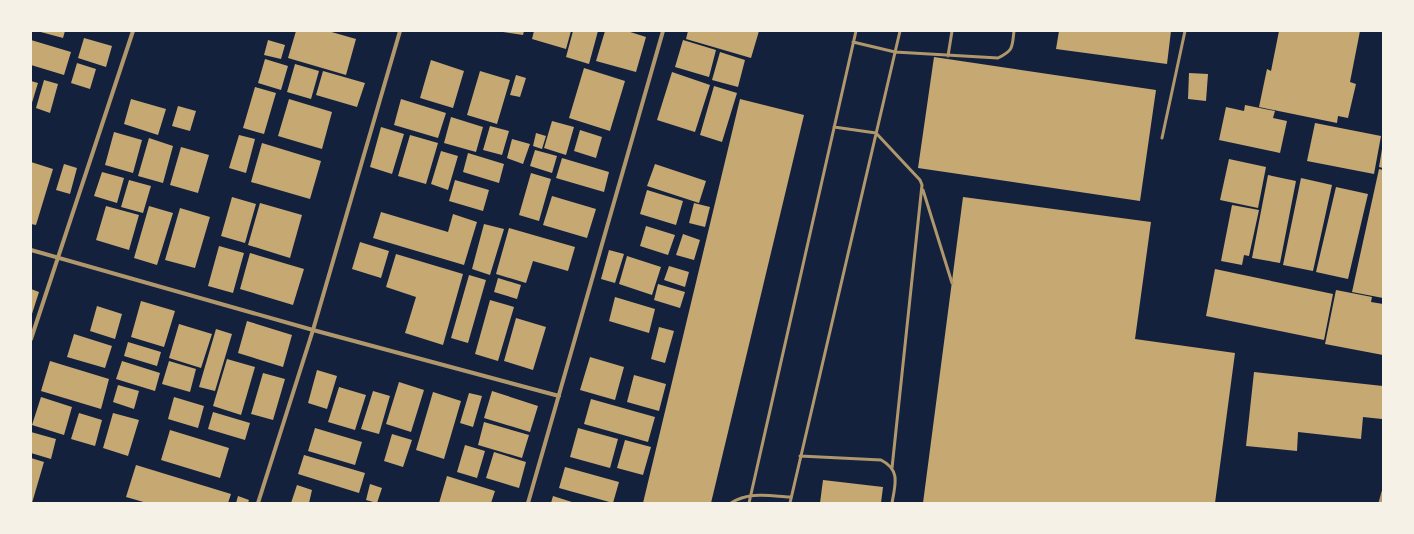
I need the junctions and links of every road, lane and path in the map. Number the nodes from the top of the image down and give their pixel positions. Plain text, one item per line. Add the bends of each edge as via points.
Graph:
1 (133, 31) edge
2 (400, 31) edge
3 (663, 31) edge
4 (856, 31) edge
5 (900, 31) edge
6 (952, 31) edge
7 (1014, 31) edge
8 (1185, 31) edge
9 (853, 42) junction
10 (895, 52) junction
11 (948, 56) junction
12 (834, 127) junction
13 (876, 133) junction
14 (1162, 138) dead end
15 (922, 189) junction
16 (31, 250) edge
17 (59, 258) junction
18 (952, 283) dead end
19 (313, 330) junction
20 (31, 339) edge
21 (559, 396) junction
22 (800, 456) junction
23 (892, 468) junction
24 (1383, 492) edge
25 (750, 495) junction
26 (790, 497) junction
27 (258, 503) edge
28 (528, 503) edge
29 (732, 503) edge
30 (749, 503) edge
31 (790, 503) edge
32 (892, 503) edge
33 (1380, 503) edge

1 - 17 street
2 - 19 street
3 - 21 street
4 - 9 lane
5 - 10 lane
6 - 11 lane
7 - 11 lane via 1012,48 1009,53 998,58
8 - 14 lane
9 - 10 lane
9 - 12 lane
10 - 11 lane
10 - 13 lane
12 - 13 lane
12 - 25 lane
13 - 15 lane via 920,180
13 - 22 lane
15 - 18 lane
15 - 23 lane
16 - 17 street
17 - 19 street
17 - 20 street
19 - 21 street
19 - 27 street
21 - 28 street
22 - 23 lane via 881,460
22 - 26 lane
23 - 32 lane via 896,477
24 - 33 lane
25 - 26 lane
25 - 29 lane via 738,498
25 - 30 lane
26 - 31 lane

